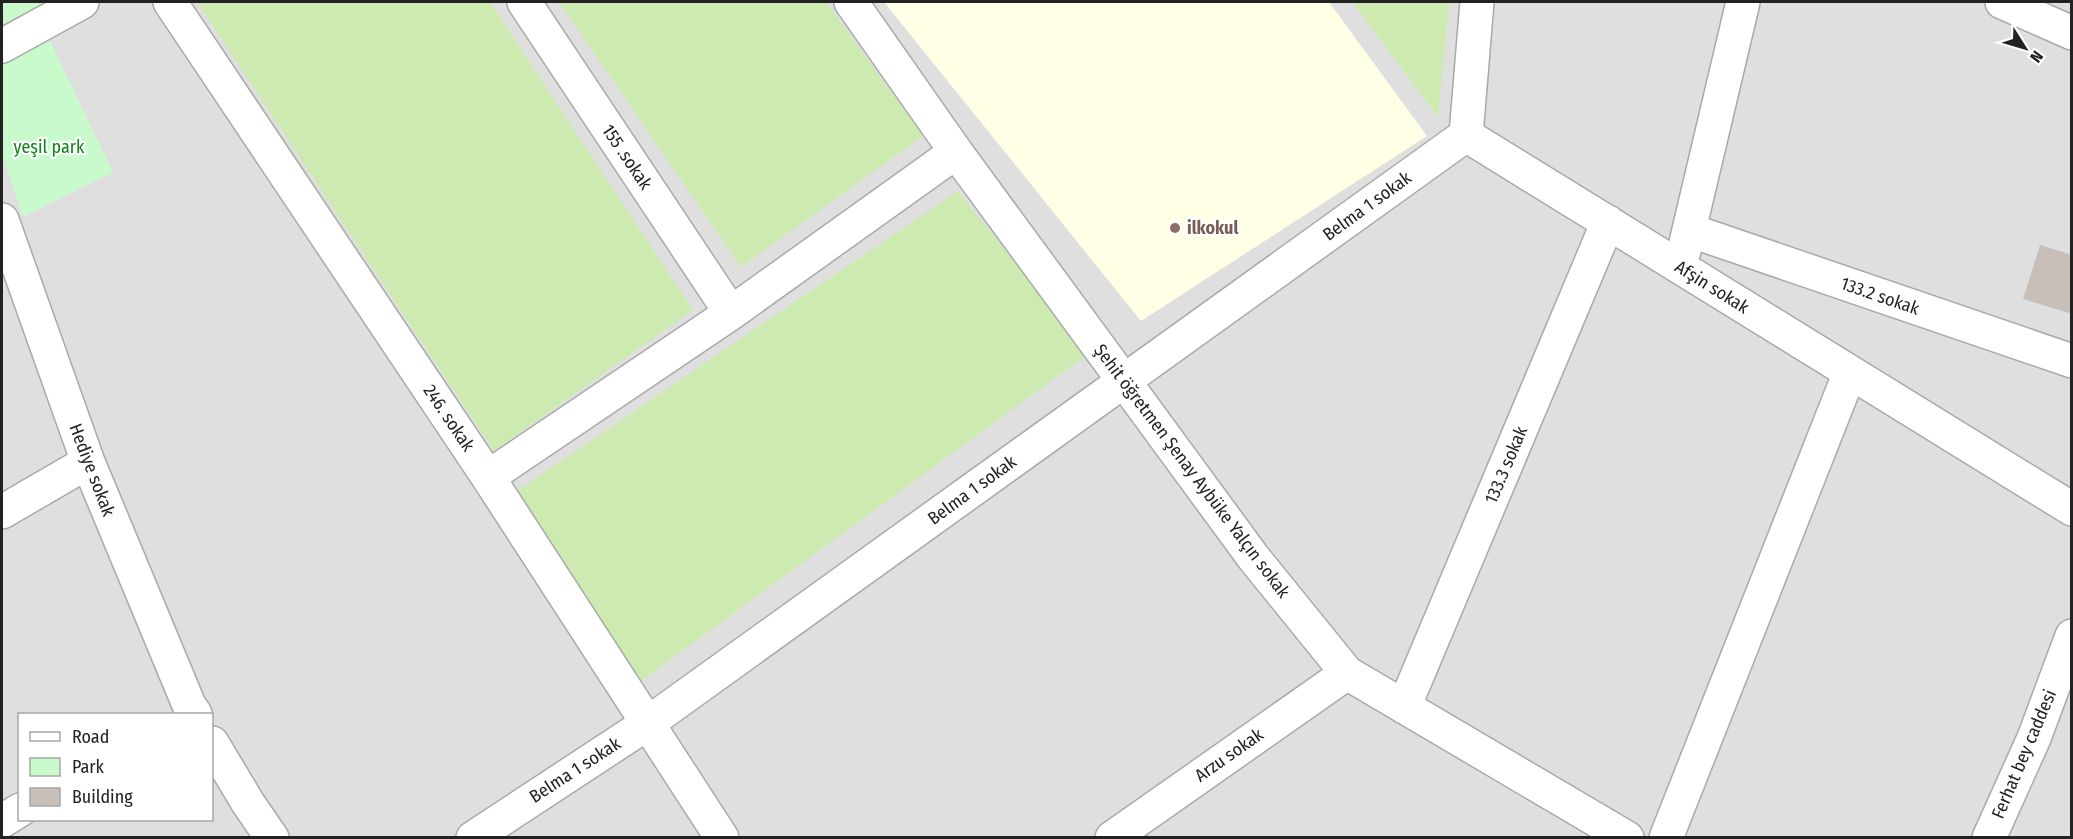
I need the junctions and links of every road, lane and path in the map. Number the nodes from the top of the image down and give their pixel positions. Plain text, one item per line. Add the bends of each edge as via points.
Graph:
1 (82, 2) edge
2 (170, 2) edge
3 (524, 2) edge
4 (851, 2) edge
5 (1478, 2) edge
6 (1743, 2) edge
7 (2002, 2) edge
8 (2072, 33) edge
9 (2, 46) edge
10 (1466, 135) junction
11 (956, 152) junction
12 (2, 220) edge
13 (1608, 222) junction
14 (1689, 230) junction
15 (1680, 267) junction
16 (731, 313) junction
17 (2072, 361) edge
18 (1850, 372) junction
19 (1125, 380) junction
20 (88, 462) junction
21 (488, 477) junction
22 (2072, 509) edge
23 (2, 512) edge
24 (2072, 636) edge
25 (1347, 673) junction
26 (1404, 707) junction
27 (186, 711) edge
28 (648, 723) junction
29 (213, 745) edge
30 (18, 811) edge
31 (2, 821) edge
32 (272, 837) edge
33 (473, 837) edge
34 (722, 837) edge
35 (1112, 837) edge
36 (1628, 837) edge
37 (1666, 837) edge
38 (1989, 837) edge

1 - 9 street
2 - 21 street, 246. sokak
3 - 16 street, 155 .sokak
4 - 11 street, Şehit öğretmen Şenay Aybüke Yalçın sokak
5 - 10 street
6 - 14 street
7 - 8 street
10 - 13 street, Afşin sokak
10 - 19 street, Belma 1 sokak
11 - 16 street
11 - 19 street, Şehit öğretmen Şenay Aybüke Yalçın sokak
12 - 20 street, Hediye sokak
13 - 15 street, Afşin sokak
13 - 26 street, 133.3 sokak
14 - 15 street
14 - 17 street, 133.2 sokak
15 - 18 street, Afşin sokak
16 - 21 street
18 - 22 street, Afşin sokak
18 - 37 street
19 - 25 street, Şehit öğretmen Şenay Aybüke Yalçın sokak via 1253,557
19 - 28 street, Belma 1 sokak
20 - 23 street
20 - 27 street, Hediye sokak
21 - 28 street, 246. sokak
24 - 38 street, Ferhat bey caddesi via 2034,738
25 - 26 street, Şehit öğretmen Şenay Aybüke Yalçın sokak
25 - 35 street, Arzu sokak
26 - 36 street, Şehit öğretmen Şenay Aybüke Yalçın sokak
28 - 33 street, Belma 1 sokak
28 - 34 street, 246. sokak
29 - 32 street
30 - 31 street

